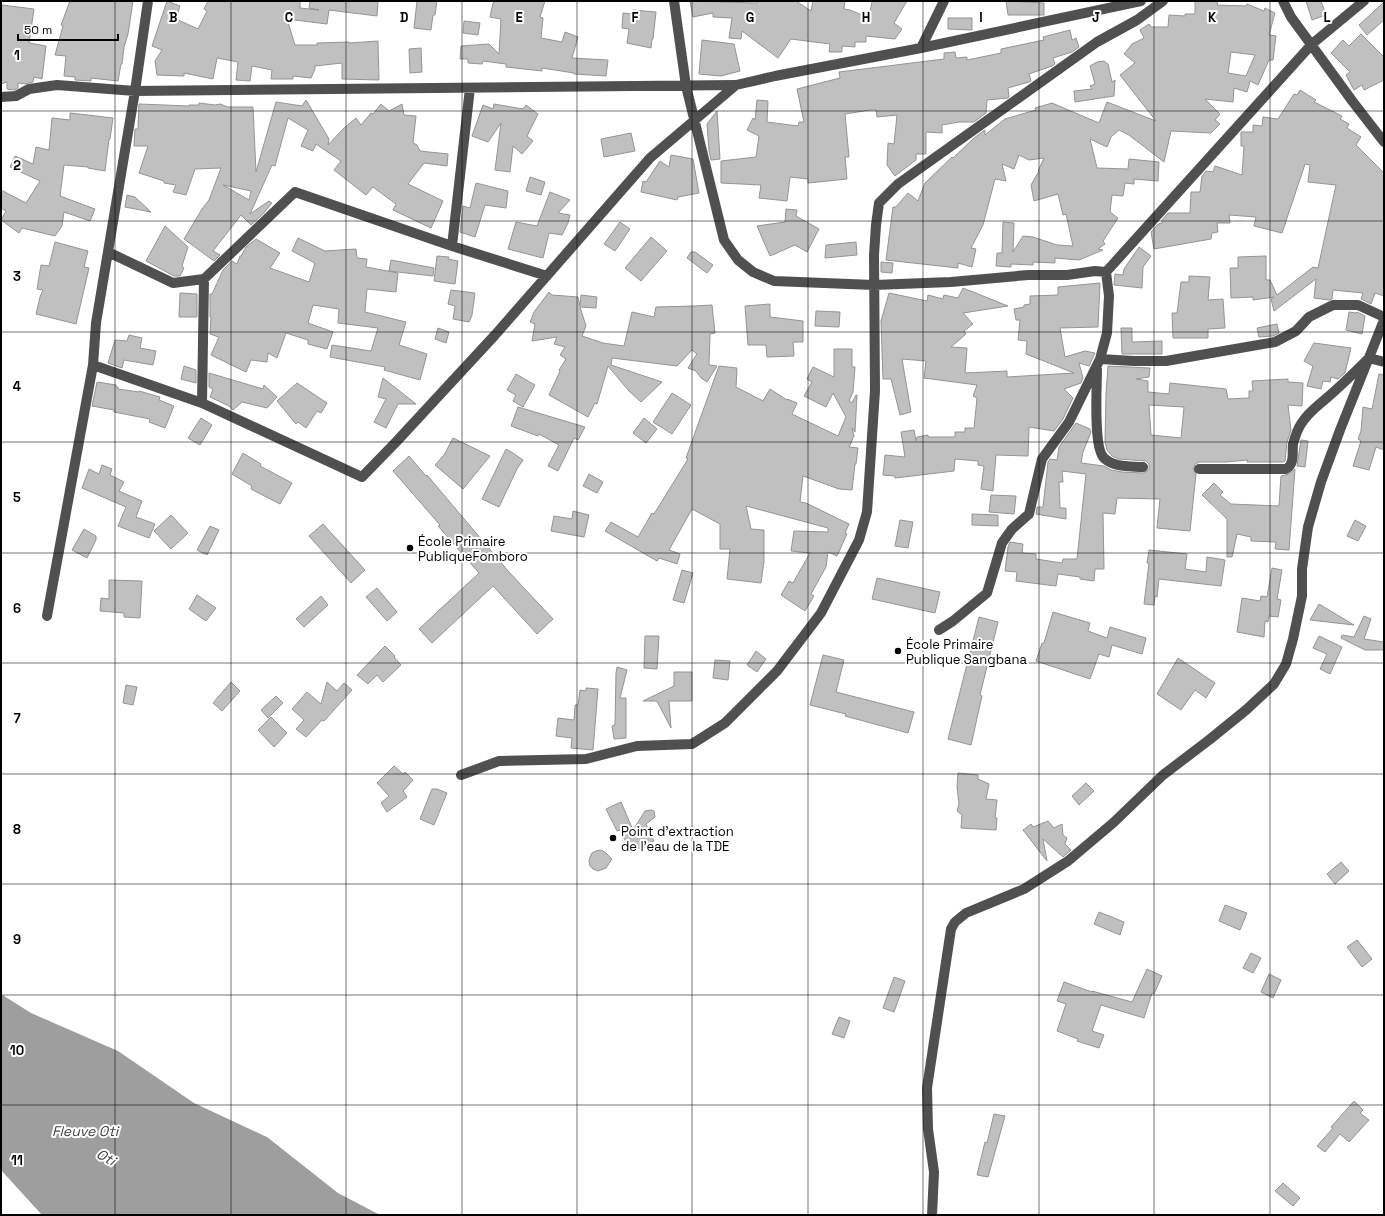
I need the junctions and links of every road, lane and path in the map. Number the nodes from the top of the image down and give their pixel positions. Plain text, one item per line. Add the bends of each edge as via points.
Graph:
1 (148, 1) edge
2 (674, 1) edge
3 (944, 1) edge
4 (1141, 1) edge
5 (1164, 1) edge
6 (1283, 1) edge
7 (1364, 1) edge
8 (1312, 44) junction
9 (921, 48) junction
10 (736, 85) junction
11 (686, 86) junction
12 (470, 88) junction
13 (135, 91) junction
14 (1, 97) edge
15 (694, 121) junction
16 (1384, 142) edge
17 (452, 246) junction
18 (108, 252) junction
19 (1106, 272) junction
20 (547, 276) junction
21 (204, 279) junction
22 (874, 285) junction
23 (1384, 317) edge
24 (1384, 320) edge
25 (1369, 358) junction
26 (1384, 362) edge
27 (1099, 363) junction
28 (93, 365) junction
29 (202, 402) junction
30 (1143, 467) dead end
31 (1199, 469) dead end
32 (47, 616) dead end
33 (939, 630) dead end
34 (461, 775) dead end
35 (932, 1215) edge

1 - 13 street
2 - 11 street
3 - 9 street
4 - 9 street
5 - 22 street via 1137,20 1097,42 898,184 880,203 876,225
6 - 8 street via 1291,17
7 - 8 street
8 - 16 street
8 - 19 street
9 - 10 street
10 - 11 street
10 - 15 street
11 - 12 street
11 - 15 street
12 - 13 street
12 - 17 street
13 - 14 street via 56,85 29,89 16,96
13 - 18 street
15 - 20 street via 650,158
15 - 22 street via 724,240 738,260 753,272 774,281
17 - 20 street
17 - 21 street via 295,192
18 - 21 street via 173,283
18 - 28 street via 96,323
19 - 22 street
19 - 27 street via 1110,296 1107,333
20 - 29 street via 362,477
21 - 29 street
22 - 34 street via 875,391 867,512 859,540 821,613 777,671 725,723 692,744 637,746 586,759 499,761
23 - 27 street via 1358,306 1333,305 1309,318 1296,331 1275,342 1166,361
24 - 25 street
25 - 26 street
25 - 31 street via 1311,411 1300,425 1293,445 1290,467
25 - 35 street via 1321,482 1308,527 1302,569 1302,596 1293,639 1286,664 1274,684 1246,710 1163,775 1113,823 1068,861 1024,889 966,913 951,929 927,1088 928,1128 934,1172
27 - 30 street via 1099,449 1103,458 1112,463
27 - 33 street via 1069,422 1042,459 1029,514 1012,529 1002,543 987,592
28 - 29 street
28 - 32 street

